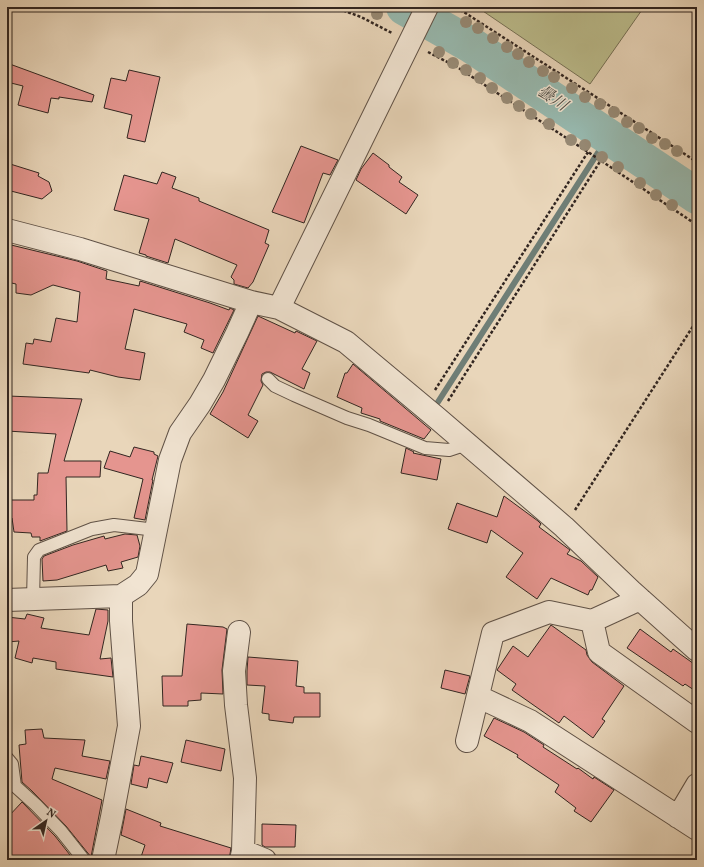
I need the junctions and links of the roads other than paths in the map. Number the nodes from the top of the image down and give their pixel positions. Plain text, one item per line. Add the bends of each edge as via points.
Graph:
1 (427, 7) edge
2 (7, 230) edge
3 (251, 302) junction
4 (279, 308) junction
5 (268, 379) dead end
6 (467, 444) junction
7 (156, 530) junction
8 (121, 596) junction
9 (640, 599) junction
10 (7, 600) edge
11 (33, 600) junction
12 (592, 621) junction
13 (239, 632) dead end
14 (696, 646) edge
15 (478, 697) junction
16 (697, 722) edge
17 (467, 741) dead end
18 (7, 758) edge
19 (697, 785) edge
20 (678, 817) junction
21 (697, 829) edge
22 (242, 856) edge
23 (84, 860) edge
24 (103, 860) edge
25 (265, 860) edge

1 - 4 street
2 - 3 street via 80,249
3 - 4 street
3 - 7 street via 214,380 180,433 170,460
4 - 6 street via 346,342
5 - 6 lane via 275,386 300,398 425,448 449,450
6 - 9 street via 564,527
7 - 8 street via 147,574 138,585
7 - 11 lane via 114,525 92,529 39,550 34,557
8 - 11 street
8 - 24 street via 120,621 129,726
9 - 12 street
9 - 14 street
10 - 11 street
12 - 15 street via 549,612 493,633
12 - 16 street via 599,652
13 - 22 street via 234,671 245,778
15 - 17 street
15 - 20 street via 530,721
18 - 23 lane via 12,764 15,786 61,831
19 - 20 street
20 - 21 street
22 - 25 street

